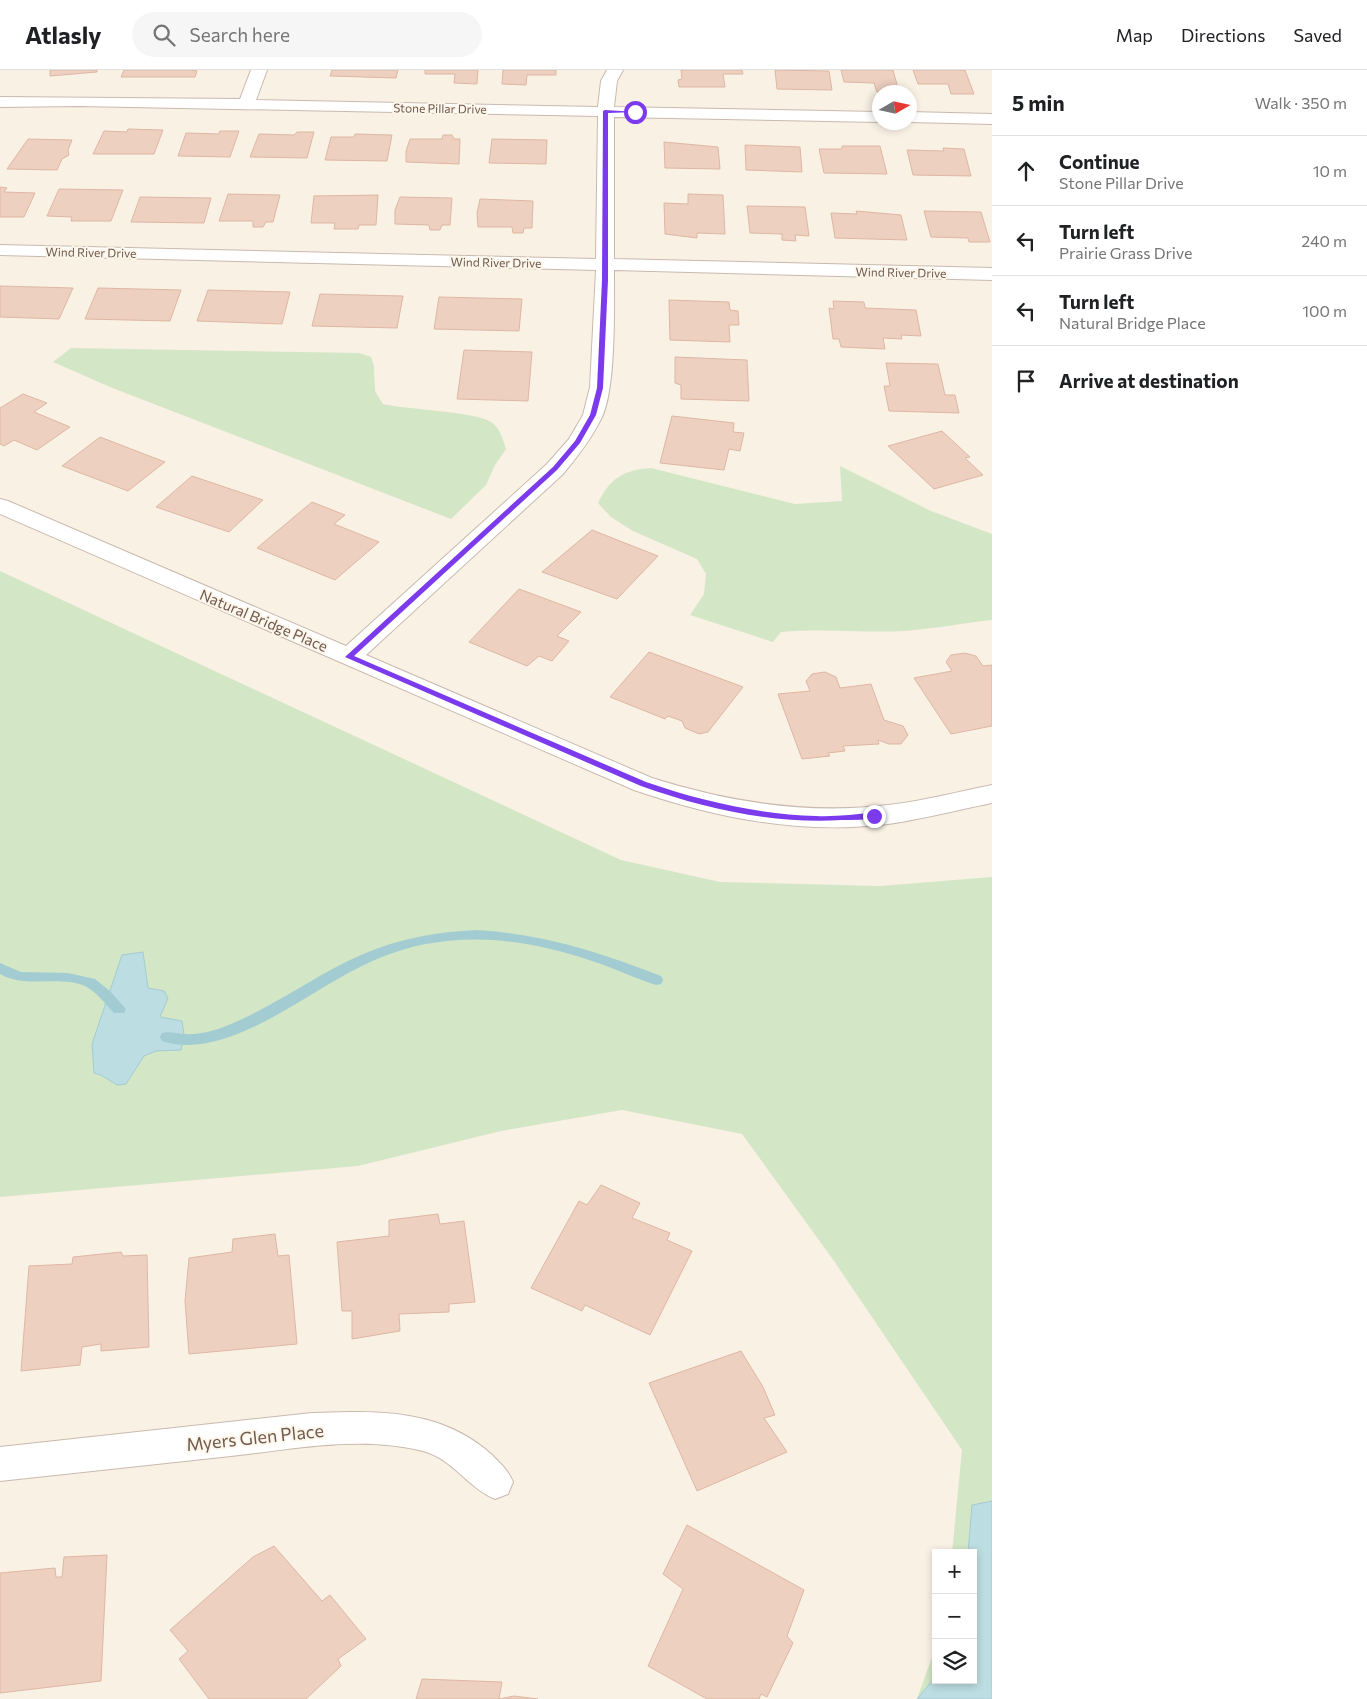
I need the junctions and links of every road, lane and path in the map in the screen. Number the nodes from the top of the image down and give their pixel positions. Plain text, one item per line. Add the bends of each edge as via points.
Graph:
1 (259, 70) edge
2 (615, 70) edge
3 (0, 102) edge
4 (246, 104) junction
5 (605, 111) junction
6 (872, 117) edge
7 (917, 118) edge
8 (992, 119) edge
9 (0, 250) edge
10 (605, 265) junction
11 (990, 279) edge
12 (0, 506) edge
13 (349, 657) junction
14 (992, 794) edge
15 (0, 1464) edge
16 (495, 1482) dead end

1 - 4 street
2 - 5 street via 609,81
3 - 4 street, Stone Pillar Drive
4 - 5 street, Stone Pillar Drive
5 - 6 street, Stone Pillar Drive
5 - 10 street
7 - 8 street
9 - 10 street, Wind River Drive
10 - 11 street, Wind River Drive
10 - 13 street via 600,388 593,415 578,442 555,469
12 - 13 street, Natural Bridge Place
13 - 14 street, Natural Bridge Place via 643,784 752,814 817,819 874,816
15 - 16 street, Myers Glen Place via 354,1428 420,1433 458,1450

